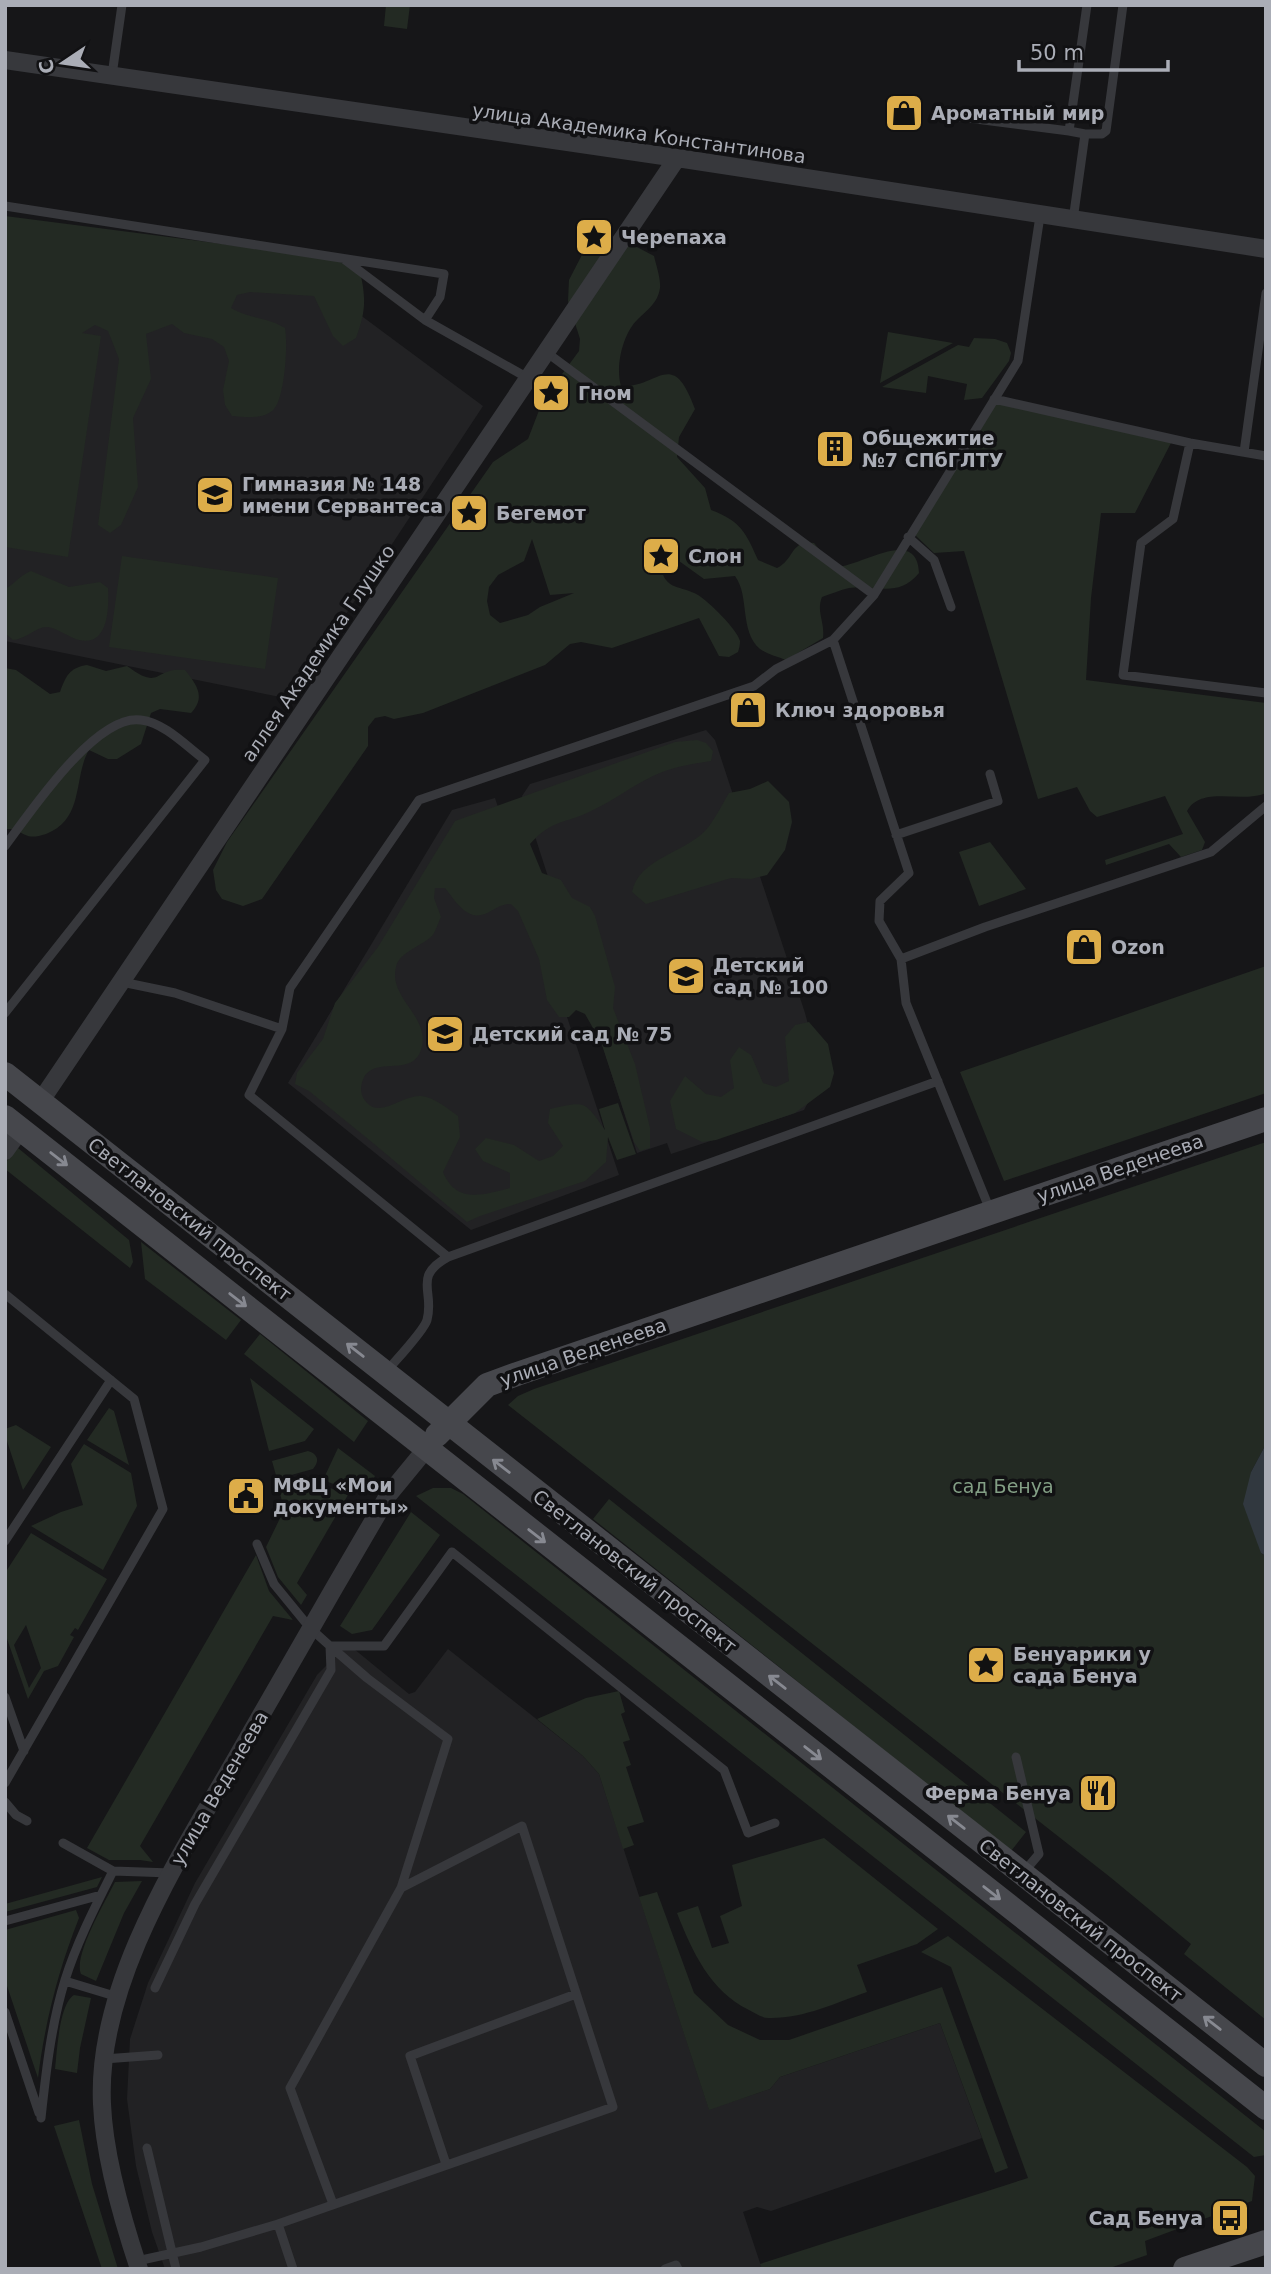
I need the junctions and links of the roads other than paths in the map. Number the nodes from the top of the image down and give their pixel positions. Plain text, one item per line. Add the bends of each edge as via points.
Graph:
1 (122, 5) edge
2 (1087, 5) edge
3 (1123, 5) edge
4 (5, 60) edge
5 (112, 75) junction
6 (960, 117) dead end
7 (1069, 131) junction
8 (1085, 134) junction
9 (677, 158) junction
10 (5, 206) edge
11 (1040, 216) junction
12 (1073, 220) junction
13 (1266, 249) edge
14 (343, 258) junction
15 (1266, 293) edge
16 (425, 320) junction
17 (546, 352) junction
18 (528, 378) junction
19 (994, 399) junction
20 (1190, 443) junction
21 (1244, 452) junction
22 (1266, 456) edge
23 (908, 537) junction
24 (874, 595) junction
25 (951, 607) dead end
26 (832, 640) junction
27 (1266, 693) edge
28 (990, 774) dead end
29 (1266, 806) edge
30 (895, 835) junction
31 (5, 846) edge
32 (901, 959) junction
33 (122, 982) junction
34 (5, 1013) edge
35 (282, 1029) junction
36 (5, 1074) edge
37 (938, 1081) junction
38 (40, 1102) junction
39 (1266, 1119) edge
40 (13, 1123) edge
41 (5, 1151) edge
42 (991, 1212) junction
43 (448, 1257) junction
44 (5, 1294) edge
45 (385, 1373) junction
46 (111, 1380) junction
47 (447, 1423) junction
48 (426, 1449) junction
49 (5, 1541) edge
50 (257, 1544) dead end
51 (310, 1628) junction
52 (330, 1646) junction
53 (5, 1698) edge
54 (24, 1751) junction
55 (1016, 1757) dead end
56 (5, 1783) edge
57 (5, 1802) edge
58 (27, 1821) dead end
59 (775, 1823) dead end
60 (64, 1843) dead end
61 (113, 1871) junction
62 (171, 1873) junction
63 (1022, 1874) junction
64 (401, 1888) junction
65 (101, 1895) junction
66 (5, 1921) edge
67 (65, 1981) junction
68 (155, 1988) dead end
69 (576, 1994) junction
70 (118, 1997) junction
71 (5, 2012) edge
72 (158, 2054) dead end
73 (104, 2059) junction
74 (1266, 2065) edge
75 (1266, 2108) edge
76 (147, 2148) dead end
77 (446, 2164) junction
78 (333, 2204) junction
79 (278, 2224) junction
80 (1266, 2242) edge
81 (170, 2252) junction
82 (138, 2265) edge
83 (176, 2269) edge
84 (293, 2269) edge
85 (665, 2269) edge
86 (678, 2269) edge
87 (1185, 2269) edge

1 - 5 lane
2 - 7 lane
3 - 8 lane via 1105,131
4 - 5 street, улица Академика Константинова
5 - 9 street, улица Академика Константинова
6 - 7 lane
7 - 8 lane
8 - 12 lane
9 - 11 street, улица Академика Константинова
9 - 17 street, аллея Академика Глушко
10 - 14 lane
11 - 12 street, улица Академика Константинова
11 - 19 lane via 1018,361
12 - 13 street, улица Академика Константинова
14 - 16 lane
14 - 16 lane via 444,274 440,297
15 - 21 lane
16 - 18 lane
17 - 18 street, аллея Академика Глушко
17 - 24 lane
18 - 33 street, аллея Академика Глушко
19 - 20 lane
19 - 23 lane
20 - 21 lane
20 - 27 lane via 1174,519 1141,543 1123,675
21 - 22 lane
23 - 24 lane
23 - 25 lane via 934,560
24 - 26 lane
26 - 30 lane
26 - 35 lane via 754,686 419,800 290,988
28 - 30 lane via 998,801
29 - 32 lane via 1211,852
30 - 32 lane via 909,873 880,901 879,921
31 - 34 lane via 82,748 114,725 139,719 163,727 205,760
32 - 37 lane via 906,1003
33 - 35 lane via 175,993
33 - 38 street, аллея Академика Глушко
35 - 43 lane via 249,1095
36 - 38 main road, Светлановский проспект
37 - 42 lane
37 - 43 lane
45 -> 38 main road, Светлановский проспект
39 - 42 main road, улица Веденеева
40 - 41 street
40 -> 48 main road, Светлановский проспект
42 - 47 main road, улица Веденеева via 497,1381
43 - 45 lane via 434,1265 428,1277 427,1321
44 - 46 lane
45 - 47 main road, Светлановский проспект
46 - 49 lane
46 - 54 lane via 134,1399 163,1509
47 - 48 main road, улица Веденеева
63 -> 47 main road, Светлановский проспект
48 - 51 street, улица Веденеева via 390,1494
48 -> 75 main road, Светлановский проспект
50 - 51 lane via 274,1584
51 - 52 lane
51 - 62 street, улица Веденеева
52 - 59 lane via 384,1646 452,1552 724,1770 748,1833
52 - 64 lane via 448,1739
52 - 68 lane via 331,1670 195,1904
53 - 54 lane
54 - 56 lane
55 - 63 lane via 1039,1854
57 - 58 lane
60 - 61 lane
61 - 62 lane
61 - 65 lane
62 - 70 street, улица Веденеева via 138,1940
74 -> 63 main road, Светлановский проспект
64 - 69 lane via 522,1826
64 - 78 lane via 289,2088
65 - 66 lane
65 - 67 lane
67 - 70 lane
67 - 71 lane via 49,2052 41,2118
69 - 77 lane via 410,2056
69 - 77 lane via 613,2107
70 - 73 street, улица Веденеева
72 - 73 lane
73 - 82 street, улица Веденеева via 102,2104 111,2164
76 - 81 lane
77 - 78 lane
78 - 79 lane
79 - 81 lane
79 - 84 lane
80 - 87 main road
81 - 82 lane
81 - 83 lane
85 - 86 lane via 676,2265

